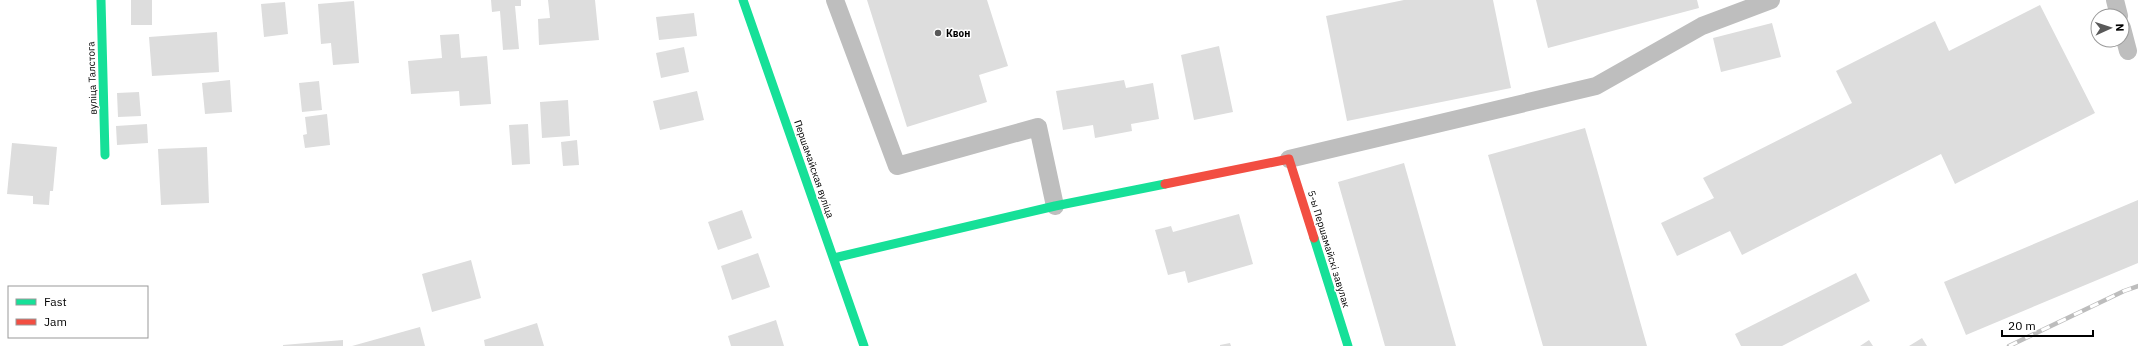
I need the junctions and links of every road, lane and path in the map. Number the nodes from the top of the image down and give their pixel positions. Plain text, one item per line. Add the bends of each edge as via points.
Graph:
1 (101, 0) edge
2 (743, 0) edge
3 (835, 0) edge
4 (1772, 0) edge
5 (2127, 48) edge
6 (2128, 52) dead end
7 (106, 155) dead end
8 (1289, 159) junction
9 (1055, 206) junction
10 (834, 258) junction
11 (864, 346) edge
12 (1348, 346) edge

1 - 7 street, вуліца Талстога
2 - 10 street, Першамайская вуліца
3 - 9 lane via 897,166 1038,127
4 - 8 lane via 1702,26 1596,86
5 - 6 lane
8 - 9 street
8 - 12 street, 5-ы Першамайскі завулак
9 - 10 street
10 - 11 street, Першамайская вуліца

